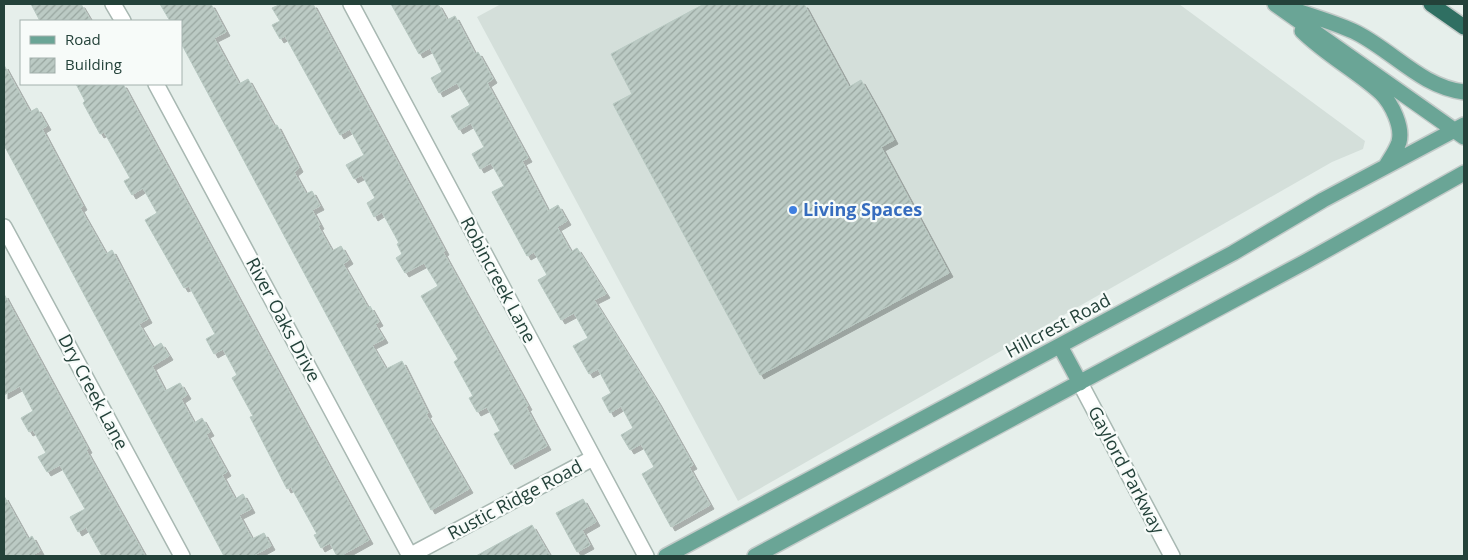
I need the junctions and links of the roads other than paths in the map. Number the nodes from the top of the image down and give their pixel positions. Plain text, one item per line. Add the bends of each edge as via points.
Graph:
1 (113, 4) edge
2 (351, 4) edge
3 (1275, 4) edge
4 (1279, 4) edge
5 (1431, 4) edge
6 (122, 20) edge
7 (1464, 27) edge
8 (157, 85) edge
9 (1464, 92) edge
10 (1461, 130) edge
11 (1386, 166) junction
12 (1464, 173) edge
13 (4, 227) edge
14 (1060, 346) junction
15 (1080, 383) junction
16 (593, 458) junction
17 (182, 556) edge
18 (410, 556) edge
19 (646, 556) edge
20 (666, 556) edge
21 (756, 556) edge
22 (1172, 556) edge

1 - 6 street
2 - 16 street, Robincreek Lane
3 - 10 main road
3 - 11 main road via 1318,47 1381,94 1399,127 1399,142
4 - 9 main road via 1357,33 1424,78 1446,90
5 - 7 highway
8 - 18 street, River Oaks Drive
10 - 11 main road, Hillcrest Road
11 - 14 main road, Hillcrest Road
12 - 15 main road
13 - 17 street, Dry Creek Lane
14 - 15 main road
14 - 20 main road, Hillcrest Road
15 - 21 main road
15 - 22 street, Gaylord Parkway
16 - 18 street, Rustic Ridge Road
16 - 19 street, Robincreek Lane

